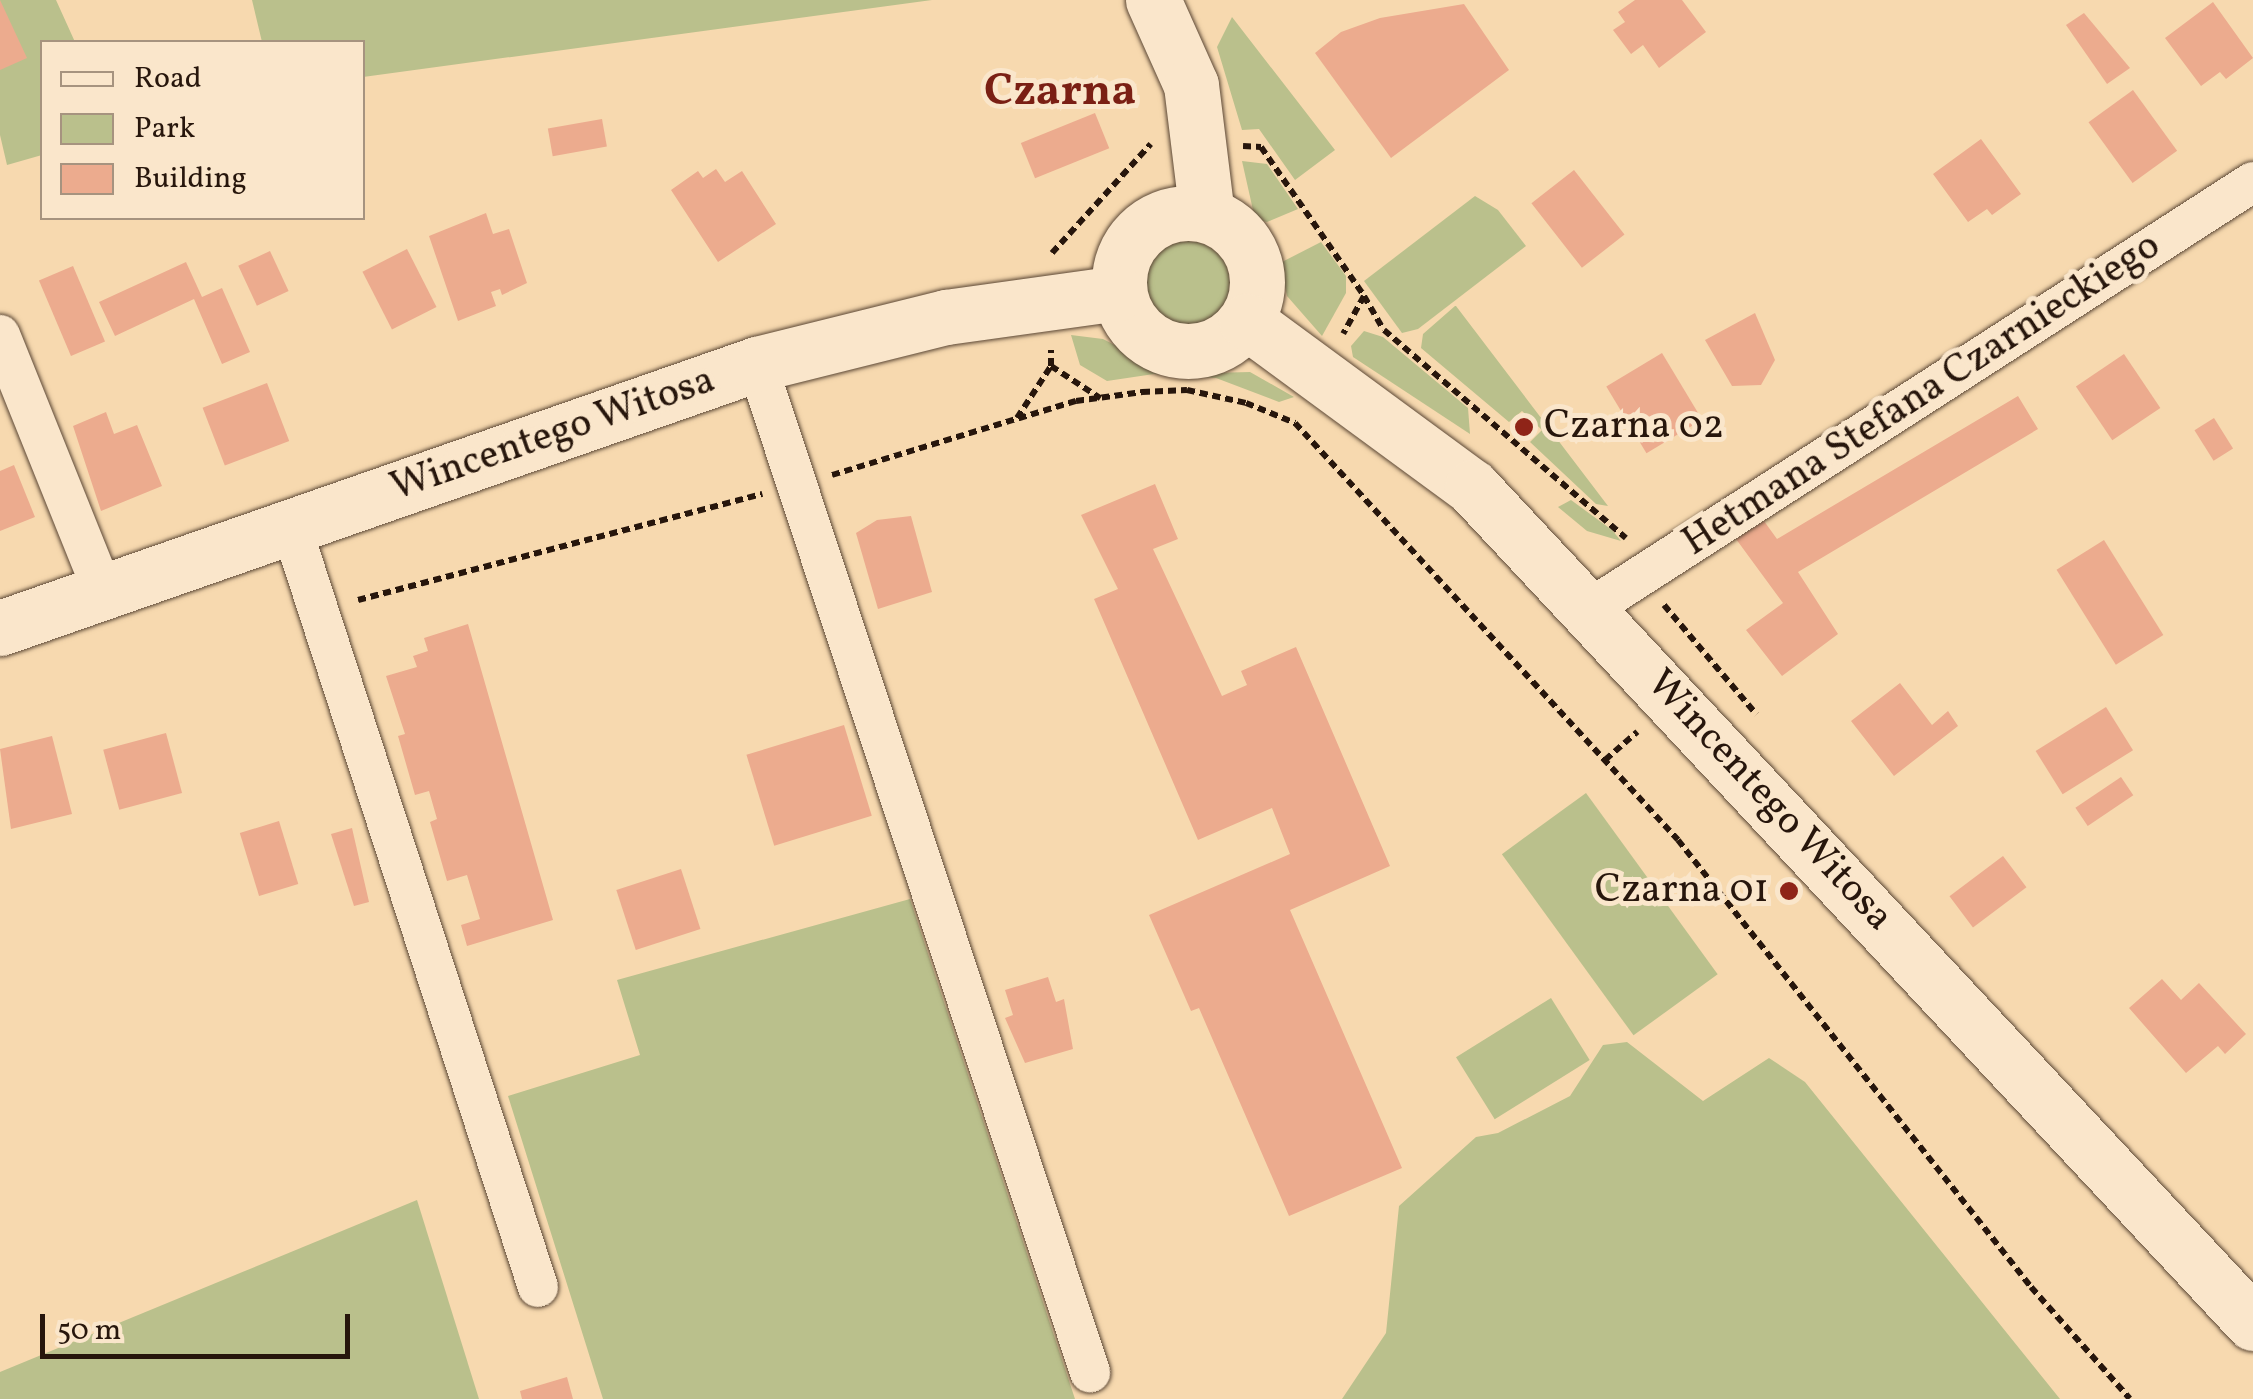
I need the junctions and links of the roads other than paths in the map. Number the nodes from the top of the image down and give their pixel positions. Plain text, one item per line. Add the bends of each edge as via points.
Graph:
1 (1153, 0) edge
2 (2253, 182) edge
3 (1207, 215) junction
4 (1118, 293) junction
5 (1246, 321) junction
6 (0, 334) edge
7 (757, 364) junction
8 (291, 526) junction
9 (103, 591) junction
10 (1591, 608) junction
11 (0, 628) edge
12 (538, 1287) dead end
13 (2253, 1324) edge
14 (1090, 1372) dead end

1 - 3 main road via 1191,84 1176,142
2 - 10 street, Hetmana Stefana Czarnieckiego
3 - 4 main road via 1184,212 1141,230 1118,270
3 - 5 main road via 1227,224 1253,258 1258,280
4 - 5 main road via 1140,335 1184,353 1230,339
4 - 7 main road, Wincentego Witosa via 928,321
5 - 10 main road, Wincentego Witosa via 1307,400 1472,487
6 - 9 street
7 - 8 main road, Wincentego Witosa
7 - 14 street
8 - 9 main road, Wincentego Witosa
8 - 12 street
9 - 11 main road, Wincentego Witosa
10 - 13 main road, Wincentego Witosa

